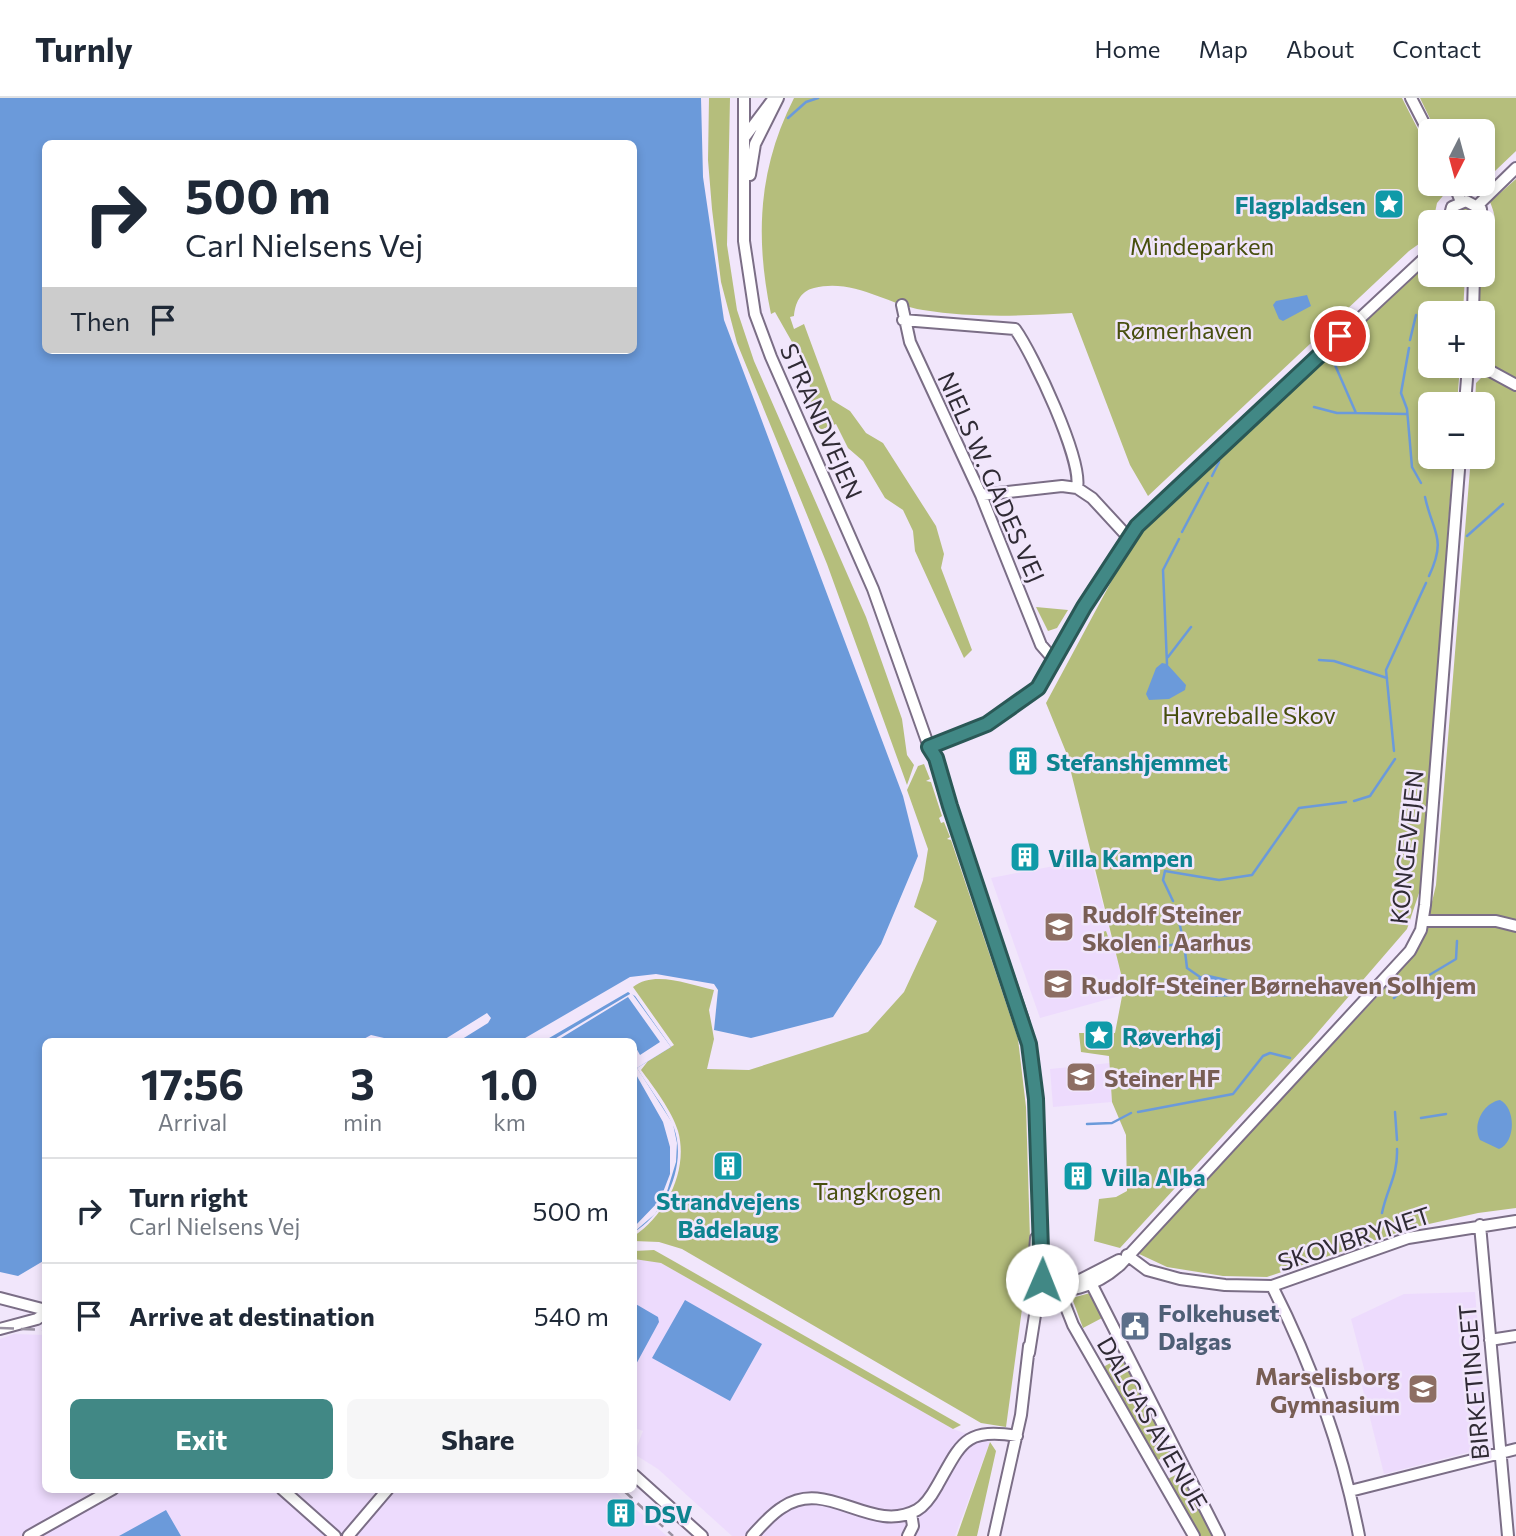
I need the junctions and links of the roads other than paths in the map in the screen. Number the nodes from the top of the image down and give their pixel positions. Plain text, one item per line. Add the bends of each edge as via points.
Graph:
1 (744, 98) edge
2 (776, 98) edge
3 (1411, 98) edge
4 (1422, 119) edge
5 (744, 138) junction
6 (1516, 168) edge
7 (1459, 196) edge
8 (1461, 202) junction
9 (1478, 206) junction
10 (1451, 210) edge
11 (1480, 210) edge
12 (743, 222) junction
13 (1418, 264) edge
14 (902, 305) dead end
15 (902, 320) junction
16 (1495, 374) edge
17 (1516, 385) edge
18 (1459, 469) edge
19 (1077, 488) junction
20 (981, 495) junction
21 (1128, 537) junction
22 (1054, 660) junction
23 (929, 747) junction
24 (1423, 922) junction
25 (1516, 926) edge
26 (1516, 1221) edge
27 (1480, 1224) junction
28 (1127, 1255) junction
29 (1080, 1280) junction
30 (1037, 1285) junction
31 (1092, 1285) junction
32 (1272, 1286) junction
33 (1060, 1292) junction
34 (0, 1298) edge
35 (42, 1310) edge
36 (42, 1315) edge
37 (0, 1329) edge
38 (1516, 1336) edge
39 (1490, 1340) junction
40 (1017, 1436) junction
41 (1516, 1450) edge
42 (1500, 1454) junction
43 (637, 1478) edge
44 (1350, 1491) junction
45 (106, 1493) edge
46 (287, 1493) edge
47 (385, 1493) edge
48 (911, 1513) junction
49 (29, 1536) edge
50 (335, 1536) edge
51 (348, 1536) edge
52 (702, 1536) edge
53 (752, 1536) edge
54 (908, 1536) edge
55 (994, 1536) edge
56 (1194, 1536) edge
57 (1219, 1536) edge
58 (1359, 1536) edge
59 (1508, 1536) edge

1 - 5 street, STRANDVEJEN
2 - 5 street
2 - 12 street via 752,154
3 - 4 street
5 - 12 street, STRANDVEJEN
6 - 9 street
7 - 8 street
8 - 9 street
8 - 10 street
9 - 11 street
12 - 23 street, STRANDVEJEN via 750,290 762,337 873,589
13 - 21 street via 1198,466
14 - 15 street, NIELS W. GADES VEJ
15 - 19 street via 1015,329 1056,411 1077,465
15 - 20 street, NIELS W. GADES VEJ
16 - 17 street
18 - 24 street, KONGEVEJEN
19 - 20 street
19 - 21 street
20 - 22 street, NIELS W. GADES VEJ via 1041,645
21 - 22 street
22 - 23 street via 1038,688 1013,709
23 - 30 street, STRANDVEJEN via 1025,1026 1036,1090
24 - 25 street via 1496,921
24 - 28 street, KONGEVEJEN via 1410,951
26 - 27 street, SKOVBRYNET
27 - 32 street, SKOVBRYNET via 1408,1238
27 - 39 street, BIRKETINGET
28 - 29 street
28 - 31 street, KONGEVEJEN
28 - 32 street, SKOVBRYNET via 1147,1270 1180,1279
29 - 30 street
29 - 31 street
30 - 33 street
30 - 40 street, STRANDVEJEN
31 - 33 street
31 - 57 street, DALGAS AVENUE
32 - 44 street via 1325,1403
33 - 56 street, DALGAS AVENUE via 1073,1325
34 - 35 street
36 - 37 street
38 - 39 street
39 - 42 street, BIRKETINGET
40 - 48 street via 986,1432 970,1437 958,1448 926,1502
40 - 55 street, STRANDVEJEN
41 - 42 street
42 - 44 street
42 - 59 street, BIRKETINGET
43 - 52 street
44 - 58 street
45 - 49 street
46 - 50 street
47 - 51 street
48 - 53 street via 877,1516 808,1498 783,1506
48 - 54 street via 913,1526

